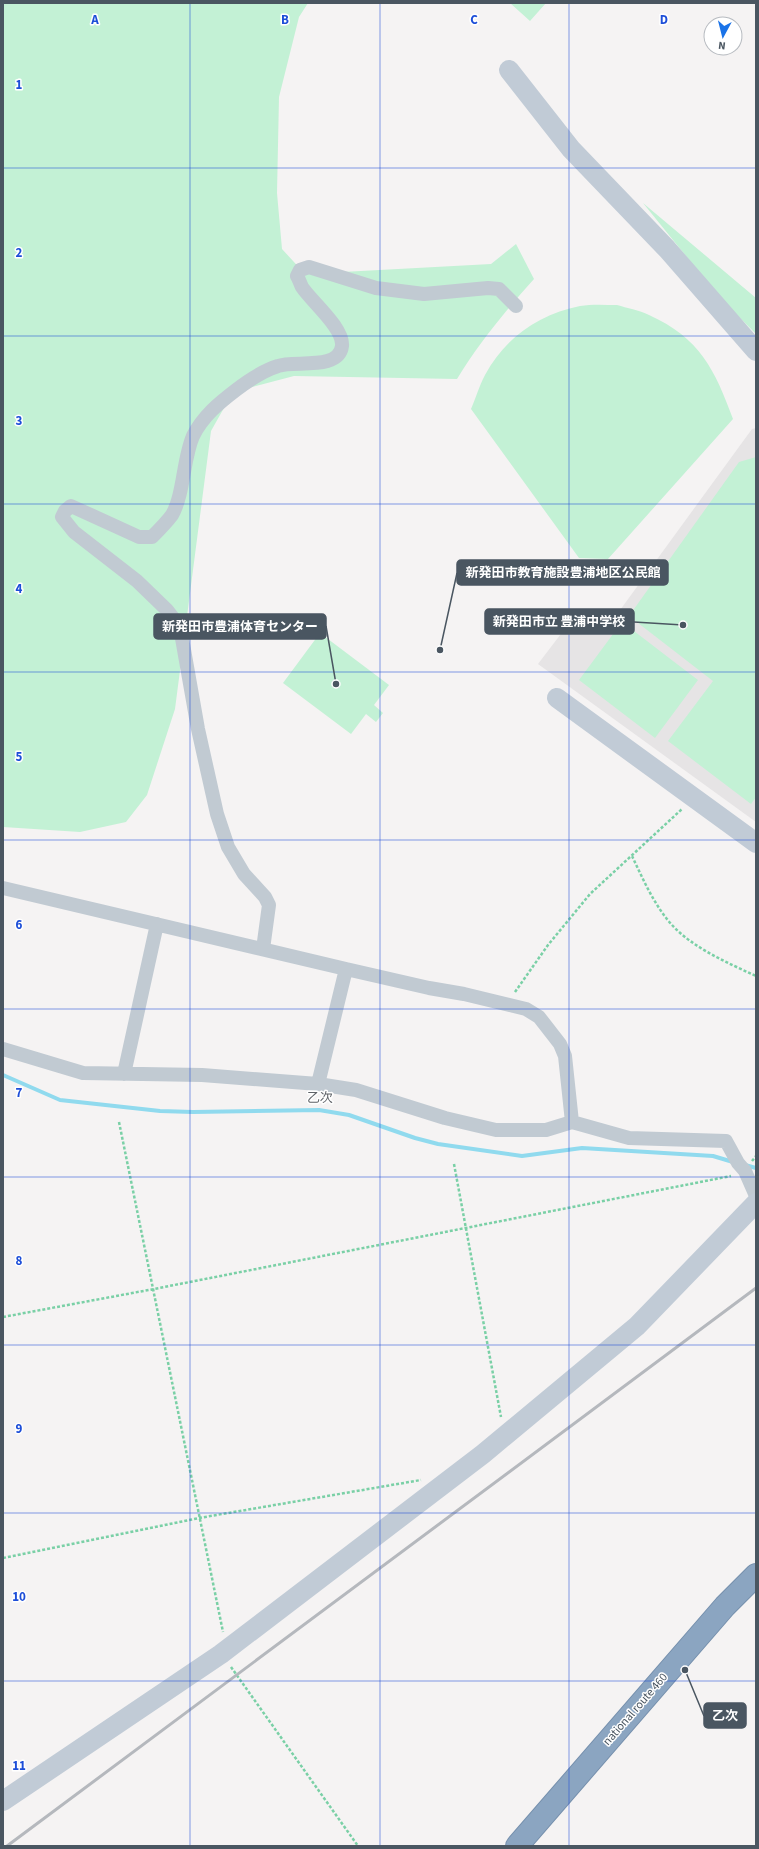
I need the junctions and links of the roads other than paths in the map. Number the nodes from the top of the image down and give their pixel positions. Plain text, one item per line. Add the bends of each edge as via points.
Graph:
1 (509, 70) dead end
2 (516, 306) dead end
3 (756, 351) edge
4 (557, 698) dead end
5 (756, 843) edge
6 (3, 888) edge
7 (157, 924) junction
8 (263, 949) junction
9 (346, 969) junction
10 (3, 1049) edge
11 (124, 1074) junction
12 (318, 1084) junction
13 (572, 1122) junction
14 (756, 1196) edge
15 (756, 1203) edge
16 (756, 1575) edge
17 (3, 1801) edge
18 (517, 1846) edge

1 - 3 street via 571,149 667,249
2 - 8 street via 499,289 424,294 376,288 309,267 300,270 297,276 302,286 340,336 342,346 338,356 325,362 279,365 250,379 206,415 189,448 173,513 152,537 139,537 72,506 64,511 62,517 74,532 137,581 167,610 180,627 198,729 217,814 228,847 244,874 270,905
4 - 5 street
6 - 7 street
7 - 8 street
7 - 11 street
8 - 9 street
9 - 12 street
9 - 13 street via 507,1004 526,1009 539,1017 560,1044 565,1056
10 - 11 street via 83,1073
11 - 12 street via 202,1075
12 - 13 street via 356,1090 445,1118 496,1130 546,1130
13 - 14 street via 629,1138 726,1141 745,1171
15 - 17 street via 638,1326 506,1435 224,1651
16 - 18 highway, national route 460 via 725,1606

